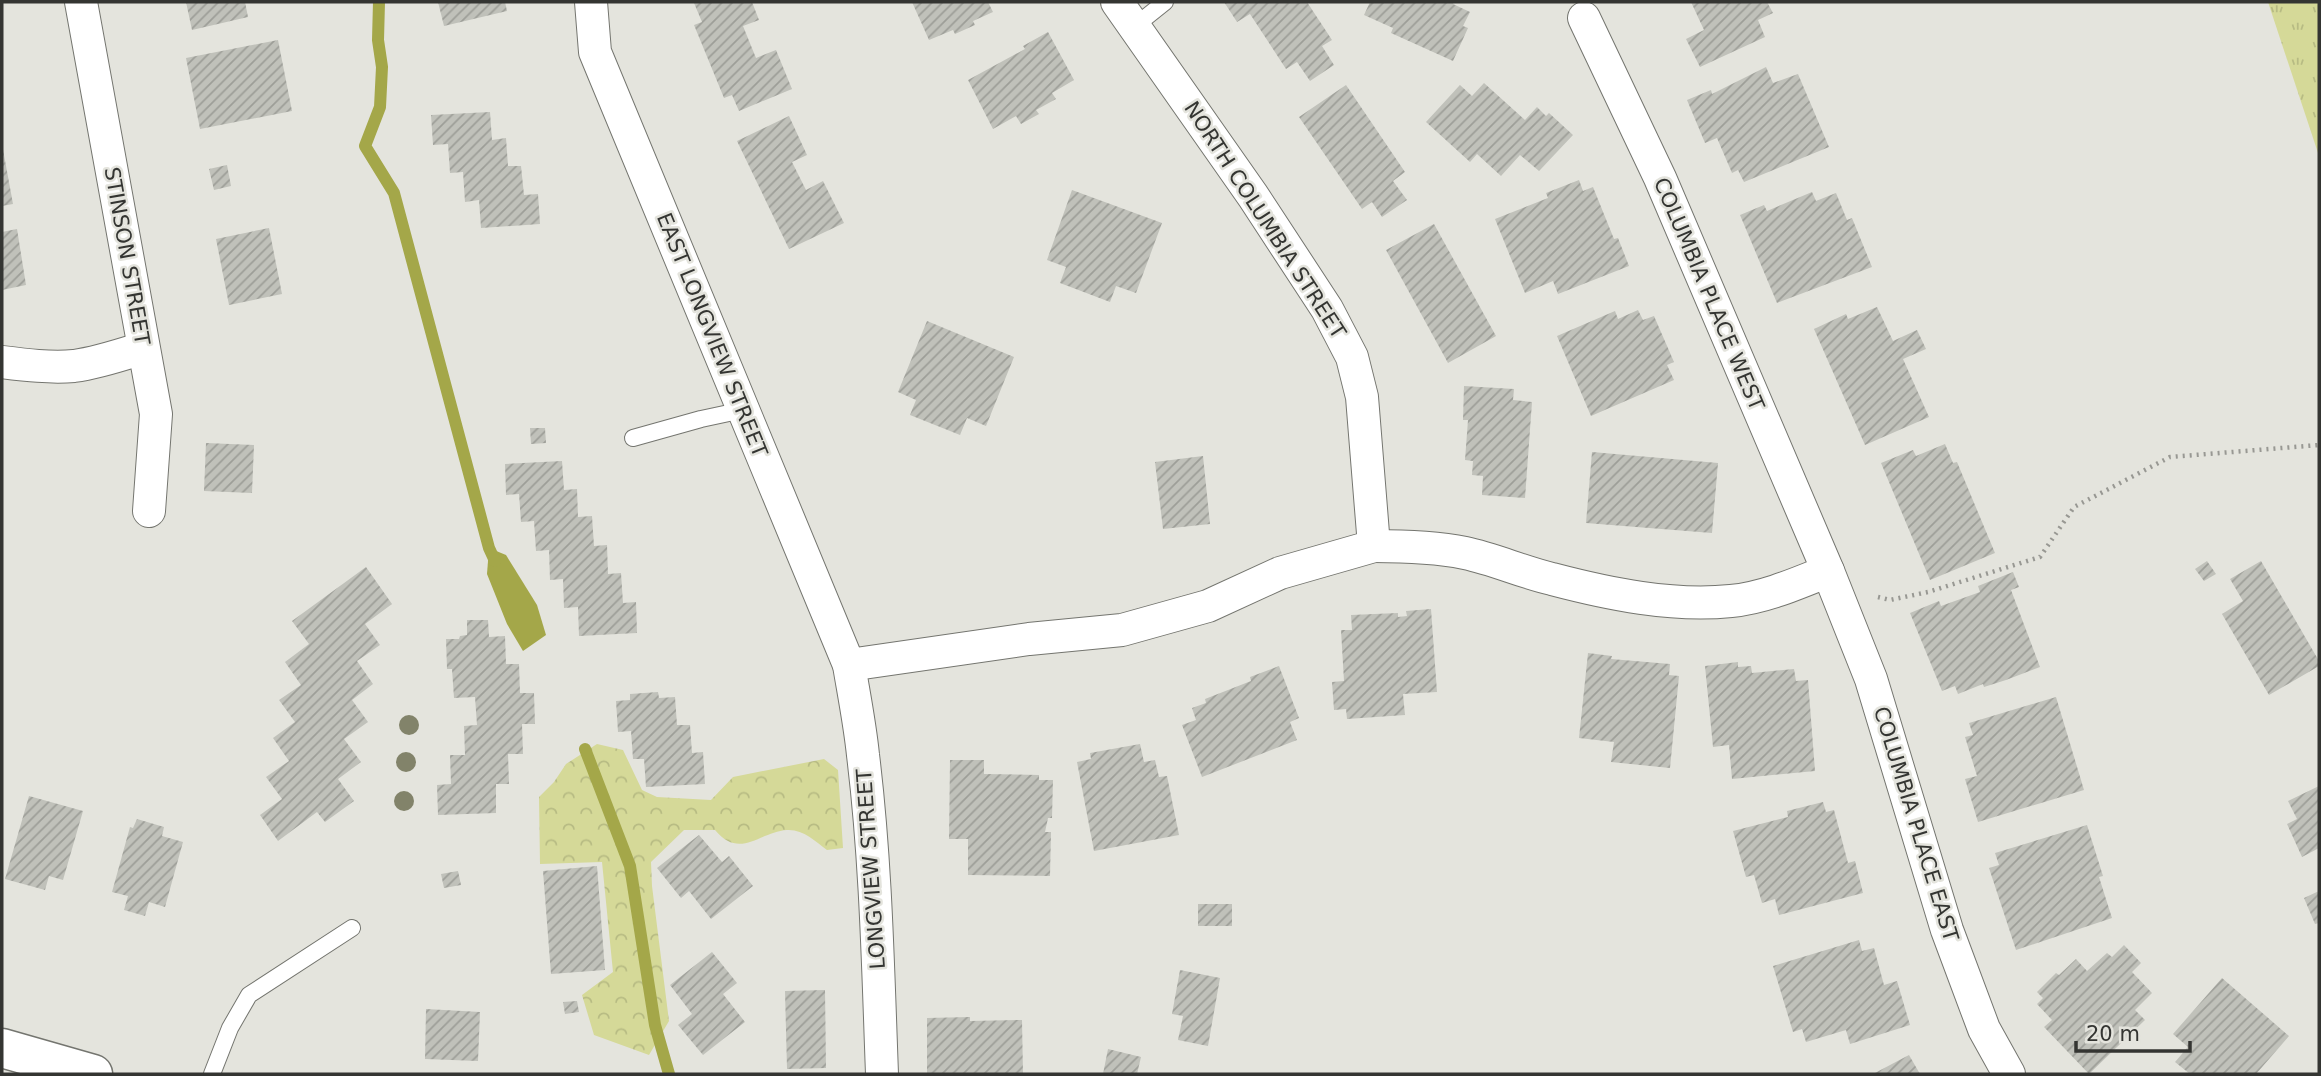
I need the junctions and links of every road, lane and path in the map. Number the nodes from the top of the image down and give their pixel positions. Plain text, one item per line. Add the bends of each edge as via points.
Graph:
1 (81, 2) edge
2 (591, 2) edge
3 (1165, 2) edge
4 (1126, 14) edge
5 (1584, 18) dead end
6 (143, 348) junction
7 (2, 362) edge
8 (743, 410) junction
9 (633, 438) dead end
10 (2319, 445) edge
11 (149, 511) dead end
12 (1374, 546) junction
13 (1832, 580) junction
14 (849, 666) junction
15 (352, 928) dead end
16 (2, 1048) edge
17 (93, 1074) edge
18 (212, 1074) edge
19 (882, 1074) edge
20 (2009, 1074) edge

1 - 6 street, STINSON STREET
2 - 8 street, EAST LONGVIEW STREET via 595,52
3 - 4 lane
4 - 12 street, NORTH COLUMBIA STREET via 1253,196 1327,309 1352,357 1362,397
5 - 13 street, COLUMBIA PLACE WEST via 1660,178
6 - 7 street via 75,366
6 - 11 street, STINSON STREET via 156,414
8 - 9 lane
8 - 14 street, EAST LONGVIEW STREET
10 - 13 path via 2170,457 2074,507 2040,557 1928,592 1890,600
12 - 13 street via 1466,553 1633,597 1683,601 1733,601
12 - 14 street via 1280,573 1208,606 1122,630
13 - 20 street, COLUMBIA PLACE EAST via 1871,679 1947,930 1984,1029
14 - 19 street, LONGVIEW STREET via 863,753 877,913
15 - 18 lane via 249,995
16 - 17 main road

